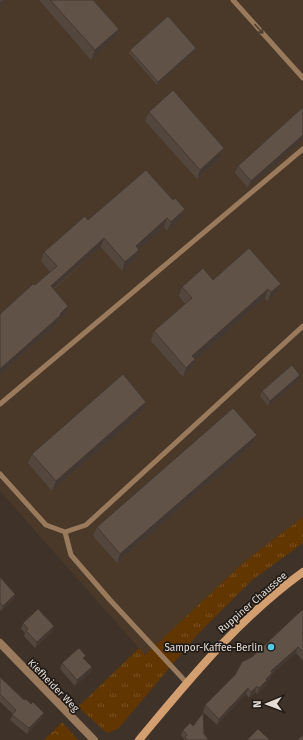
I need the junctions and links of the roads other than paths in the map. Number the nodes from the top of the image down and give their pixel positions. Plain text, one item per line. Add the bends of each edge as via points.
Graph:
1 (233, 0) edge
2 (303, 78) edge
3 (303, 149) edge
4 (303, 326) edge
5 (0, 404) edge
6 (0, 474) edge
7 (65, 532) junction
8 (303, 572) edge
9 (0, 643) edge
10 (186, 682) junction
11 (94, 740) edge
12 (139, 740) edge

1 -> 2 lane
3 - 5 lane
4 - 7 lane via 86,525
6 - 7 lane via 46,525
7 - 10 lane via 71,555
8 - 10 main road, Ruppiner Chaussee via 262,605
9 - 11 street, Kiefheider Weg
10 - 12 main road, Ruppiner Chaussee

